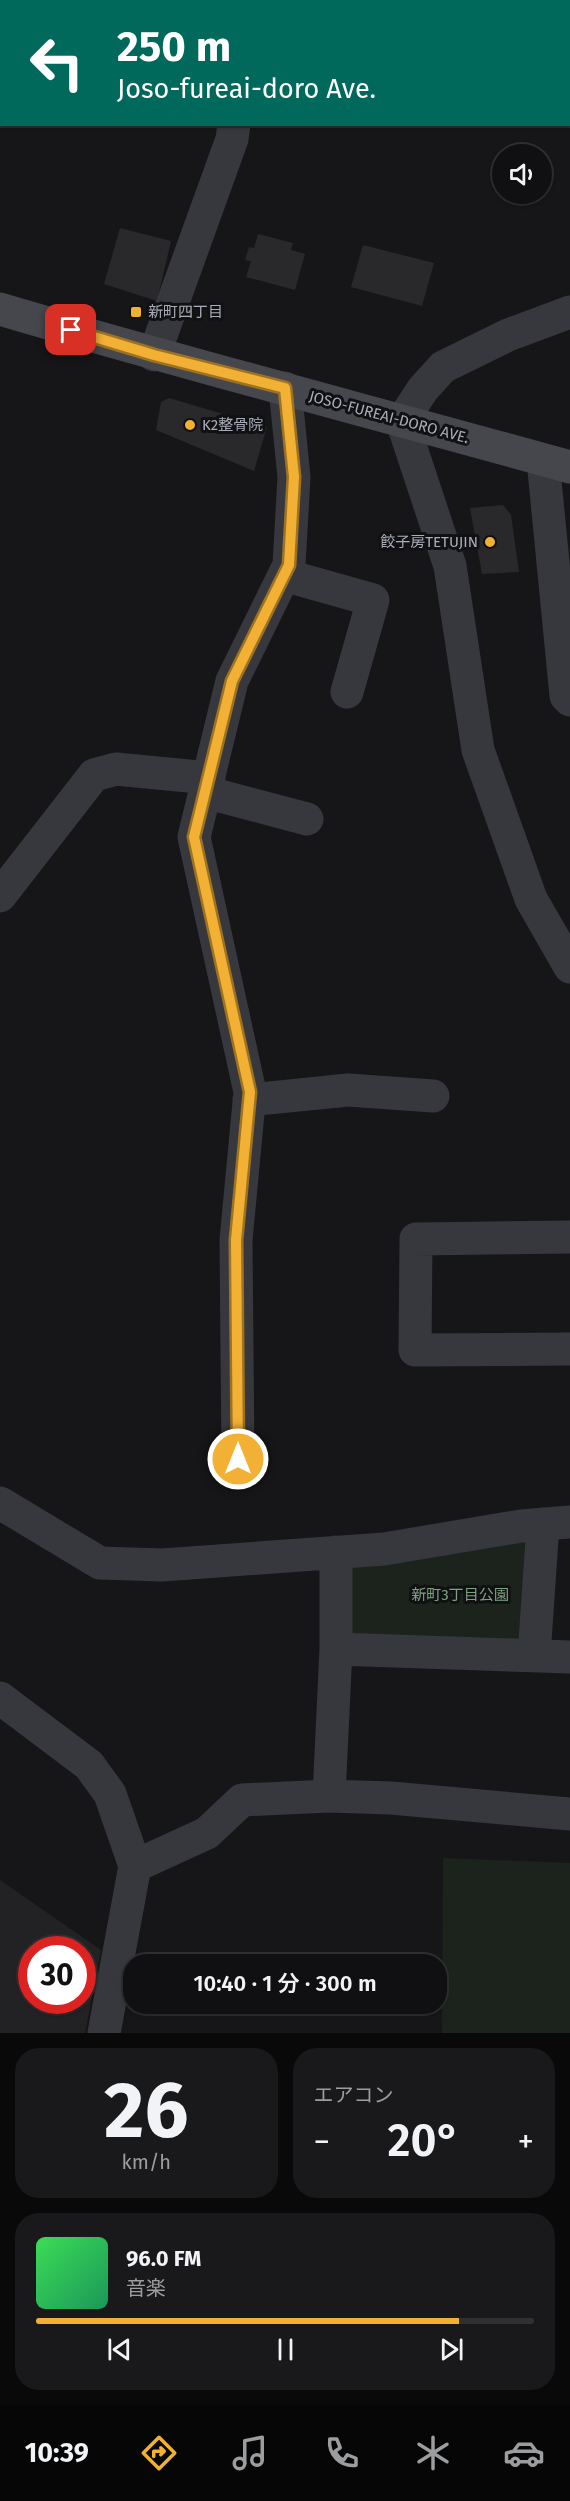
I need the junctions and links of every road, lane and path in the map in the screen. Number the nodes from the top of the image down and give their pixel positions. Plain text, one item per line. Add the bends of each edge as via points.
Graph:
1 (234, 126) edge
2 (0, 309) edge
3 (570, 312) edge
4 (154, 355) junction
5 (285, 388) junction
6 (402, 421) junction
7 (557, 464) edge
8 (284, 575) junction
9 (347, 692) dead end
10 (570, 699) edge
11 (207, 785) junction
12 (308, 819) dead end
13 (0, 896) edge
14 (570, 967) edge
15 (433, 1096) dead end
16 (249, 1100) junction
17 (570, 1237) edge
18 (570, 1349) edge
19 (238, 1459) dead end
20 (0, 1503) edge
21 (557, 1523) edge
22 (336, 1552) junction
23 (336, 1649) junction
24 (534, 1656) junction
25 (570, 1657) edge
26 (0, 1698) edge
27 (329, 1796) junction
28 (570, 1814) edge
29 (135, 1866) junction
30 (104, 2033) edge

1 - 4 street
2 - 4 street, JOSO-FUREAI-DORO AVE.
3 - 6 street via 508,334 443,367
4 - 5 street, JOSO-FUREAI-DORO AVE.
5 - 6 street, JOSO-FUREAI-DORO AVE.
5 - 8 street via 294,477 289,565
6 - 7 street, JOSO-FUREAI-DORO AVE.
6 - 14 street via 450,566 478,750 531,899
7 - 10 street via 566,696
8 - 9 street via 373,600
8 - 11 street via 232,681
11 - 12 street
11 - 13 street via 116,769 94,775
11 - 16 street via 194,837
15 - 16 street via 348,1090
16 - 19 street via 236,1240
17 - 18 street via 416,1239 415,1350
20 - 22 street via 99,1563 162,1565
21 - 22 street via 384,1549
21 - 24 street
22 - 23 street
23 - 24 street
23 - 27 street
24 - 25 street
26 - 29 street via 89,1765 110,1794
27 - 28 street
27 - 29 street via 242,1800 207,1833
29 - 30 street

